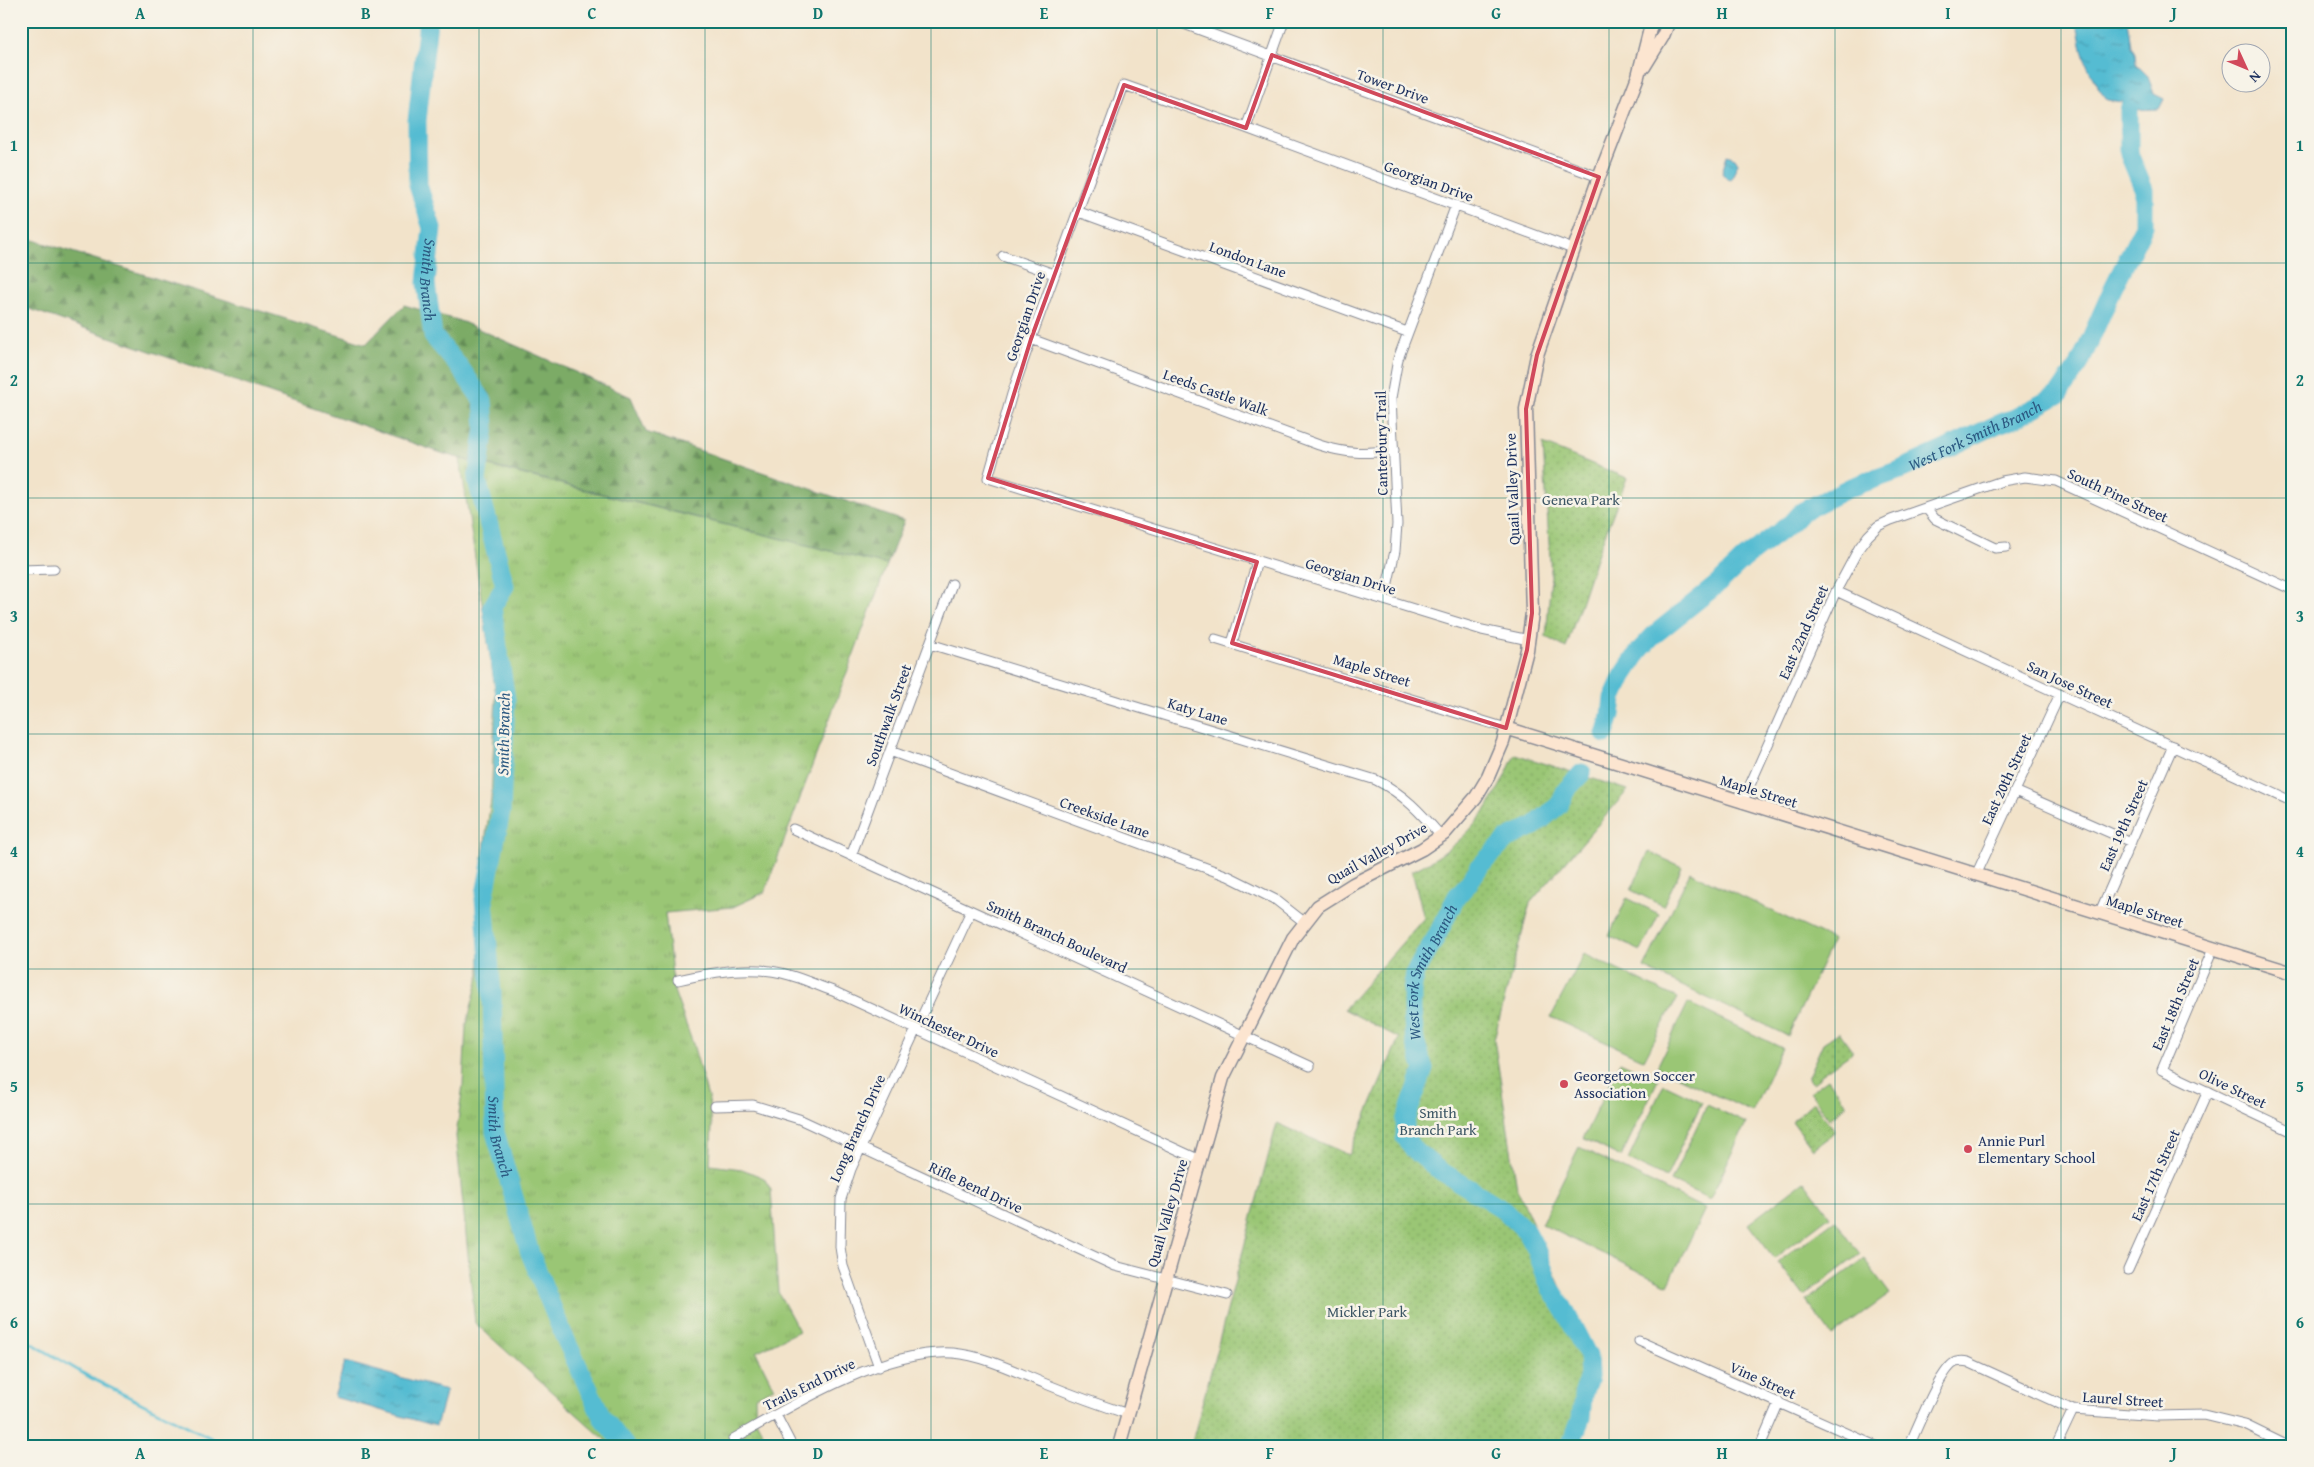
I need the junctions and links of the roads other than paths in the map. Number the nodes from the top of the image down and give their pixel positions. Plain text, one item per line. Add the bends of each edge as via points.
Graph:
1 (1176, 21) edge
2 (1284, 21) edge
3 (1652, 21) edge
4 (1669, 21) edge
5 (1272, 55) junction
6 (1638, 76) junction
7 (1246, 128) junction
8 (1599, 177) junction
9 (1456, 205) junction
10 (1079, 212) junction
11 (1573, 249) junction
12 (1003, 256) dead end
13 (1054, 274) junction
14 (1407, 332) junction
15 (1031, 338) junction
16 (1394, 450) junction
17 (1926, 508) junction
18 (2006, 548) dead end
19 (1257, 562) junction
20 (54, 569) dead end
21 (21, 570) edge
22 (952, 584) dead end
23 (2293, 590) edge
24 (1836, 591) junction
25 (1384, 600) junction
26 (1216, 639) dead end
27 (1529, 640) junction
28 (930, 644) junction
29 (1232, 644) junction
30 (2060, 694) junction
31 (1506, 728) junction
32 (2173, 746) junction
33 (890, 751) junction
34 (2015, 791) junction
35 (2293, 802) edge
36 (1742, 803) junction
37 (793, 829) dead end
38 (1440, 836) junction
39 (2131, 842) junction
40 (850, 856) junction
41 (1976, 875) junction
42 (971, 911) junction
43 (2099, 914) junction
44 (1304, 922) junction
45 (2214, 949) junction
46 (2293, 973) edge
47 (678, 980) dead end
48 (916, 1031) junction
49 (1243, 1036) junction
50 (1310, 1066) dead end
51 (2162, 1070) joint
52 (2208, 1091) junction
53 (716, 1106) dead end
54 (2293, 1132) edge
55 (860, 1149) junction
56 (1200, 1160) junction
57 (2128, 1270) dead end
58 (1165, 1278) junction
59 (1228, 1295) dead end
60 (1639, 1341) dead end
61 (879, 1367) junction
62 (1779, 1402) junction
63 (2073, 1410) junction
64 (1128, 1414) junction
65 (776, 1415) junction
66 (733, 1439) dead end
67 (792, 1446) edge
68 (1119, 1446) edge
69 (1760, 1446) edge
70 (1876, 1446) edge
71 (1909, 1446) edge
72 (2056, 1446) edge
73 (2288, 1446) edge

1 - 5 street, Tower Drive
2 - 5 street
3 - 6 street, Quail Valley Drive
4 - 6 street, Quail Valley Drive
5 - 7 street
5 - 8 street, Tower Drive
6 - 8 street, Quail Valley Drive
7 - 9 street, Georgian Drive
7 - 10 street, Georgian Drive via 1124,85
8 - 11 street, Quail Valley Drive
9 - 11 street, Georgian Drive
9 - 14 street, Canterbury Trail
10 - 13 street, Georgian Drive
10 - 14 street, London Lane
11 - 27 street, Quail Valley Drive via 1537,355 1526,409 1525,449 1532,566
12 - 13 street
13 - 15 street, Georgian Drive
14 - 16 street, Canterbury Trail via 1391,398
15 - 16 street, Leeds Castle Walk via 1318,446 1366,454
15 - 19 street, Georgian Drive via 988,478
16 - 25 street, Canterbury Trail via 1397,524 1395,551
17 - 18 street via 1935,519 1995,548
17 - 23 street, South Pine Street via 2002,481 2025,477 2056,481
17 - 24 street, East 22nd Street via 1878,526 1859,548
19 - 25 street, Georgian Drive
19 - 29 street
20 - 21 street
22 - 28 street, Southwalk Street
24 - 30 street, San Jose Street
24 - 36 street, East 22nd Street
25 - 27 street, Georgian Drive via 1482,630
26 - 29 street, Maple Street
27 - 31 street, Quail Valley Drive
28 - 33 street, Southwalk Street
28 - 38 street, Katy Lane via 1376,780 1395,789 1409,801
29 - 31 street, Maple Street
30 - 32 street, San Jose Street
30 - 34 street, East 20th Street
31 - 36 street, Maple Street
31 - 38 street, Quail Valley Drive via 1488,777 1476,797
32 - 35 street, San Jose Street
32 - 39 street, East 19th Street
33 - 40 street, Southwalk Street
33 - 44 street, Creekside Lane via 1228,876 1276,900
34 - 39 street
34 - 41 street, East 20th Street
36 - 41 street, Maple Street
37 - 40 street, Smith Branch Boulevard
38 - 44 street, Quail Valley Drive via 1318,906
39 - 43 street, East 19th Street
40 - 42 street, Smith Branch Boulevard
41 - 43 street, Maple Street
42 - 48 street, Long Branch Drive
42 - 49 street, Smith Branch Boulevard
43 - 45 street, Maple Street
44 - 49 street, Quail Valley Drive
45 - 46 street, Maple Street
45 - 51 street, East 18th Street
47 - 48 street, Winchester Drive via 720,970 787,974 833,991
48 - 55 street, Long Branch Drive
48 - 56 street, Winchester Drive
49 - 50 street, Smith Branch Boulevard
49 - 56 street, Quail Valley Drive via 1223,1078
51 - 52 street, Olive Street
52 - 54 street, Olive Street
52 - 57 street, East 17th Street
53 - 55 street, Rifle Bend Drive via 753,1105 774,1110
55 - 58 street, Rifle Bend Drive via 1115,1266
55 - 61 street, Long Branch Drive via 841,1199 840,1246 843,1266
56 - 58 street, Quail Valley Drive
58 - 59 street, Rifle Bend Drive
58 - 64 street, Quail Valley Drive
60 - 62 street, Vine Street
61 - 64 street, Trails End Drive via 909,1357 953,1353 1010,1367
61 - 65 street, Trails End Drive via 828,1387
62 - 69 street
62 - 70 street, Vine Street
63 - 71 street, Laurel Street via 1968,1362 1955,1362 1943,1375
63 - 72 street
63 - 73 street, Laurel Street via 2158,1416 2204,1415 2245,1425
64 - 68 street, Quail Valley Drive
65 - 66 street, Trails End Drive
65 - 67 street

